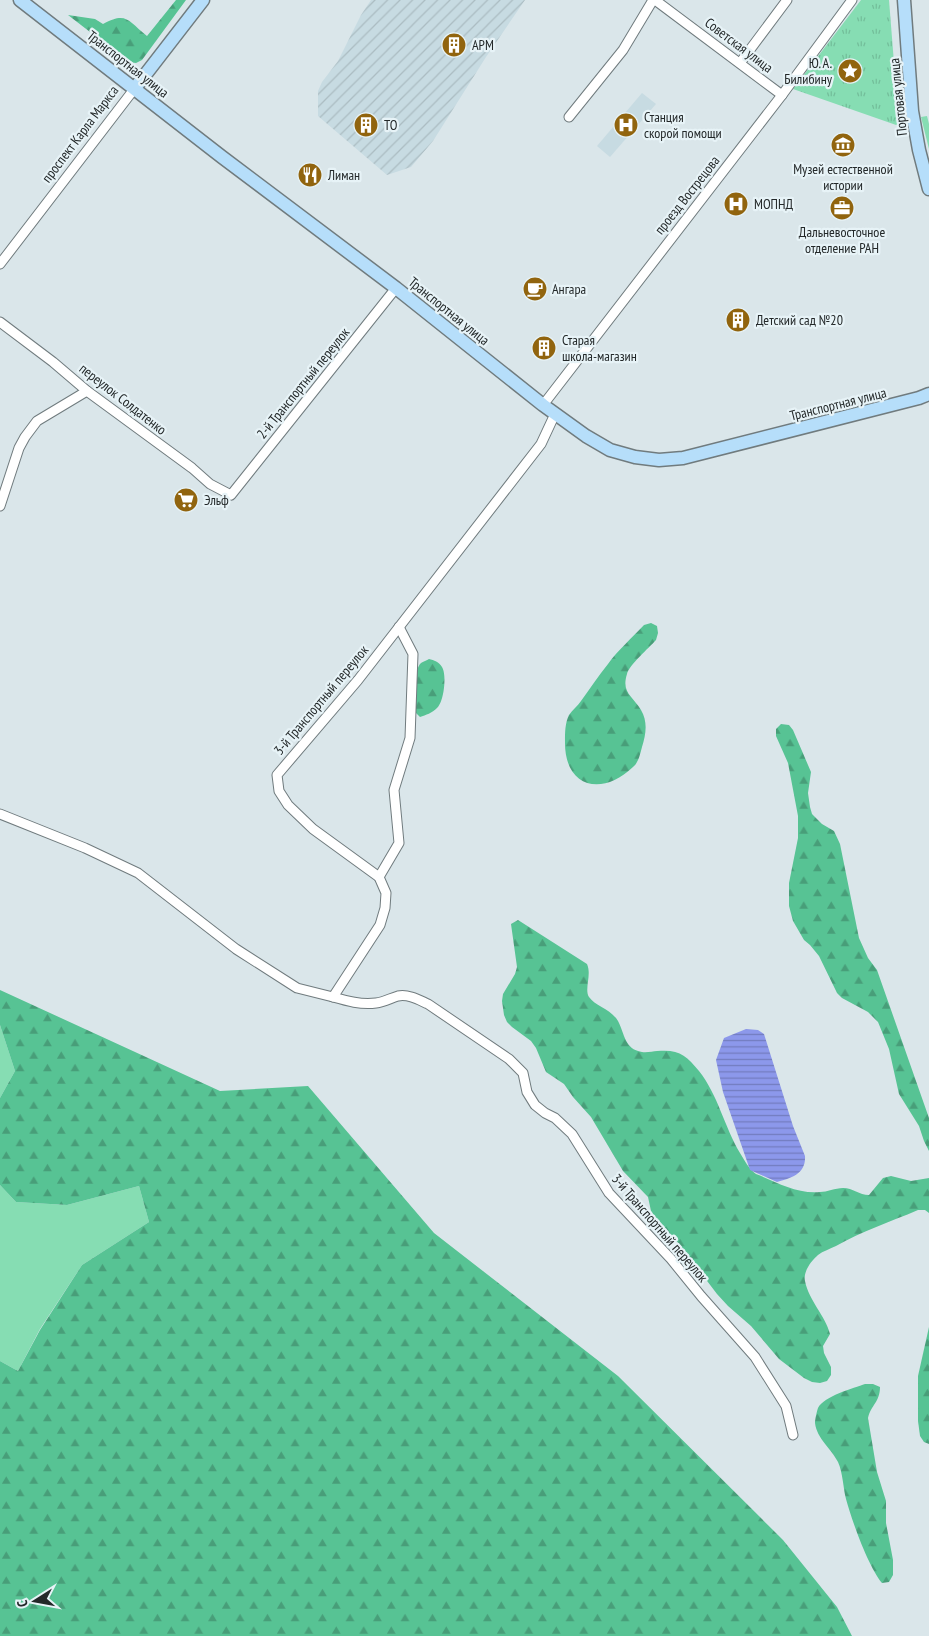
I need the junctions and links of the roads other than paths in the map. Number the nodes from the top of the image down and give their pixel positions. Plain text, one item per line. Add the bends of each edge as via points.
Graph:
1 (20, 0) edge
2 (203, 0) edge
3 (654, 0) edge
4 (787, 0) edge
5 (852, 0) edge
6 (904, 0) edge
7 (740, 63) junction
8 (135, 88) junction
9 (782, 95) junction
10 (569, 117) dead end
11 (929, 190) edge
12 (0, 264) edge
13 (396, 288) junction
14 (0, 322) edge
15 (87, 391) junction
16 (926, 397) edge
17 (542, 405) junction
18 (555, 414) junction
19 (231, 494) joint
20 (0, 506) edge
21 (399, 627) junction
22 (0, 814) edge
23 (379, 877) junction
24 (333, 997) junction
25 (792, 1435) dead end

1 - 8 main road, Транспортная улица
2 - 8 main road, проспект Карла Маркса
3 - 7 street, Советская улица
3 - 10 street via 623,50
4 - 7 street
5 - 9 street, проезд Вострецова
6 - 11 main road, Портовая улица via 912,111
7 - 9 street, Советская улица
8 - 12 street, проспект Карла Маркса
8 - 13 main road, Транспортная улица
9 - 17 street, проезд Вострецова
13 - 17 main road, Транспортная улица
13 - 19 street, 2-й Транспортный переулок
14 - 15 street, переулок Солдатенко
15 - 19 street, переулок Солдатенко via 210,484
15 - 20 street via 37,421 19,448
16 - 18 main road, Транспортная улица via 698,455 665,460 634,457 610,450
17 - 18 main road, Транспортная улица
18 - 21 street, 3-й Транспортный переулок via 541,444
21 - 23 street via 412,654 410,738 394,790 399,843
21 - 23 street, 3-й Транспортный переулок via 276,775 279,791 313,829
22 - 24 street, 3-й Транспортный переулок via 138,873 236,949 297,988
23 - 24 street via 386,893 386,908 380,925
24 - 25 street, 3-й Транспортный переулок via 374,1004 398,996 414,997 509,1059 523,1073 527,1092 535,1106 572,1134 609,1193 756,1357 786,1406

